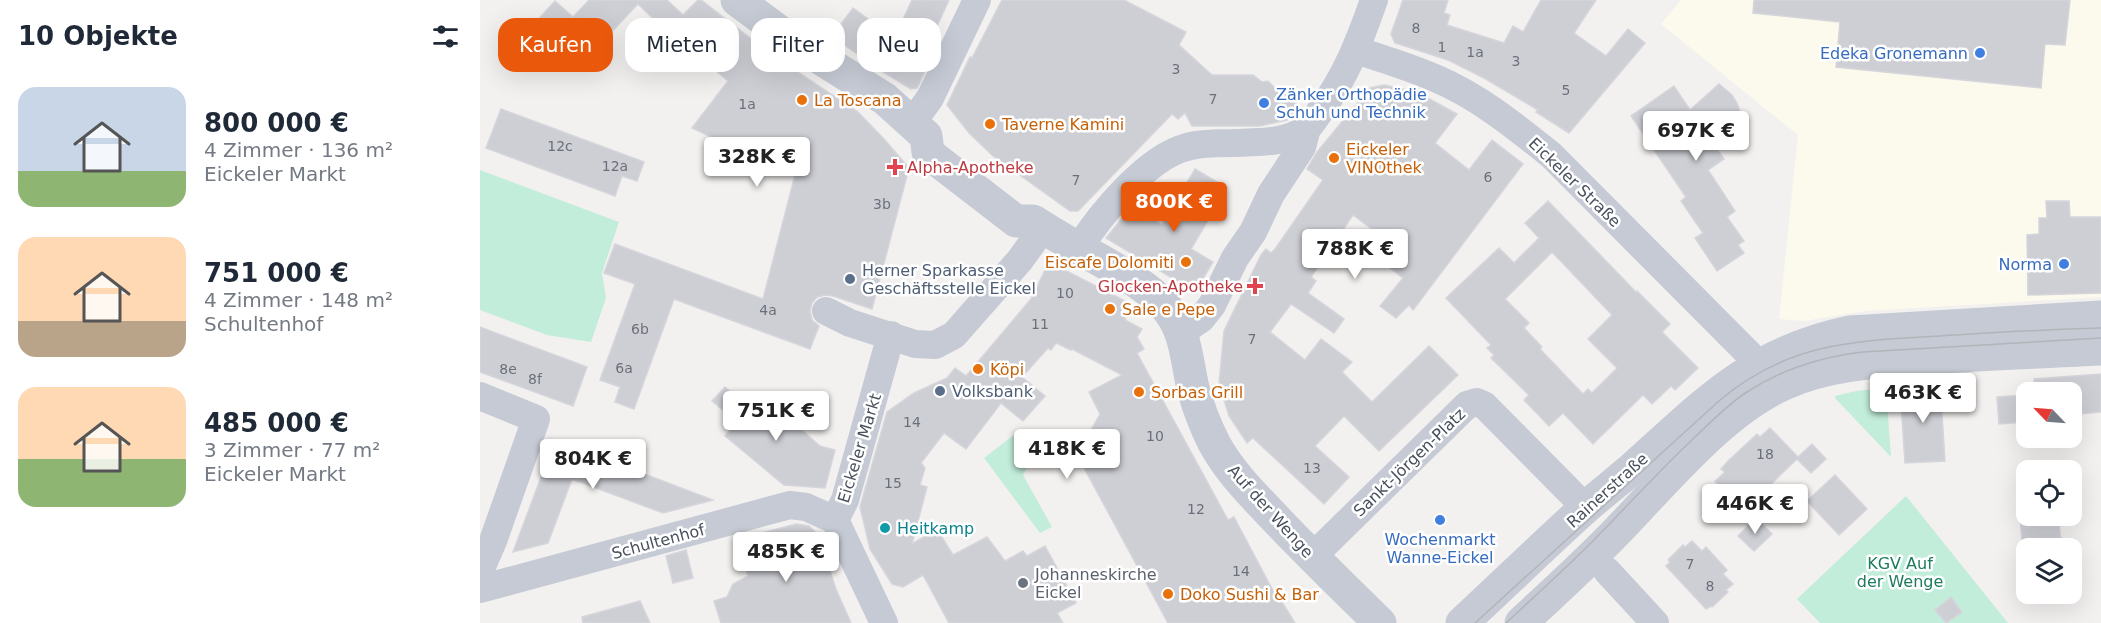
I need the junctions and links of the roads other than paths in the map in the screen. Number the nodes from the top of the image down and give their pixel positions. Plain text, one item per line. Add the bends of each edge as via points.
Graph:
1 (737, 0) edge
2 (976, 0) edge
3 (1374, 0) edge
4 (1356, 50) junction
5 (1307, 128) junction
6 (919, 130) junction
7 (1243, 143) junction
8 (1271, 195) junction
9 (1038, 224) junction
10 (1079, 249) junction
11 (826, 311) dead end
12 (2101, 317) edge
13 (1182, 332) junction
14 (891, 335) junction
15 (2101, 349) edge
16 (1765, 378) junction
17 (480, 396) edge
18 (1586, 508) junction
19 (835, 519) junction
20 (1311, 556) junction
21 (480, 571) edge
22 (1606, 571) dead end
23 (480, 589) edge
24 (884, 623) edge
25 (1380, 623) edge
26 (1462, 623) edge
27 (1521, 623) edge
28 (1655, 623) edge

1 - 6 street via 788,38 885,99
2 - 6 street
3 - 4 street
4 - 5 street via 1347,70
4 - 16 street, Eickeler Straße via 1436,78 1524,133 1551,155
5 - 7 street via 1289,137
5 - 8 street via 1302,147
6 - 9 street via 933,157 1016,221
7 - 8 street via 1262,161
7 - 10 street via 1187,147 1168,154 1119,195
8 - 13 street via 1212,305 1201,319
9 - 10 street
9 - 14 street via 1020,260 954,335 925,345
10 - 13 street via 1148,290 1164,304
11 - 14 street
12 - 16 street via 1850,332 1784,352
13 - 20 street, Auf der Wenge via 1193,388 1214,443 1241,482
14 - 19 street, Eickeler Markt via 845,500
15 - 16 street via 1982,354 1845,366 1796,379
16 - 18 street, Rainerstraße via 1718,392
16 - 27 street, Rainerstraße via 1756,399 1694,451
17 - 21 street via 536,419
18 - 20 street, Sankt-Jörgen-Platz via 1477,402 1467,405
18 - 26 street, Rainerstraße
19 - 23 street, Schultenhof via 790,505
19 - 24 street, Eickeler Markt
20 - 25 street, Auf der Wenge
22 - 28 street

